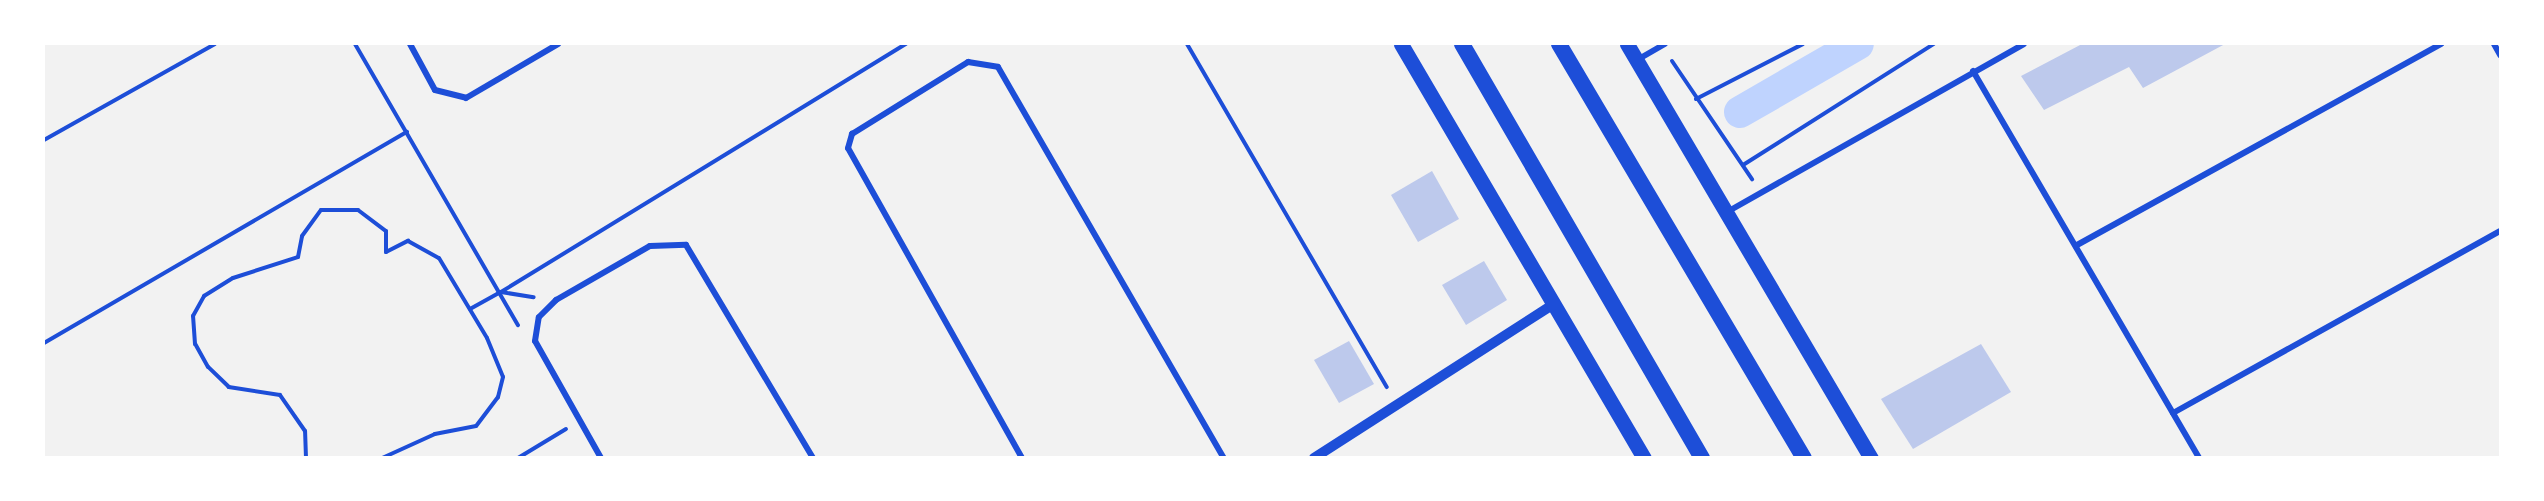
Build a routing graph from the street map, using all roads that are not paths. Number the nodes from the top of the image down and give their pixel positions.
1 (410, 44) edge
2 (558, 44) edge
3 (1401, 44) edge
4 (1462, 44) edge
5 (1559, 44) edge
6 (1627, 44) edge
7 (1664, 44) edge
8 (2024, 44) edge
9 (2441, 44) edge
10 (2493, 44) edge
11 (2500, 55) edge
12 (1636, 60) junction
13 (1973, 71) junction
14 (1727, 212) junction
15 (2500, 231) edge
16 (2077, 245) junction
17 (1554, 304) junction
18 (2173, 413) junction
19 (601, 458) edge
20 (813, 458) edge
21 (1022, 458) edge
22 (1224, 458) edge
23 (1314, 458) edge
24 (1644, 458) edge
25 (1702, 458) edge
26 (1804, 458) edge
27 (1871, 458) edge
28 (2199, 458) edge

1 - 2 street
3 - 17 main road
4 - 25 highway
5 - 26 highway
6 - 12 main road
7 - 12 street
8 - 13 street
9 - 16 street
10 - 11 street
12 - 14 main road
13 - 14 street
13 - 16 street
14 - 27 main road
15 - 18 street
16 - 18 street
17 - 23 street
17 - 24 main road
18 - 28 street
19 - 20 street
21 - 22 street

